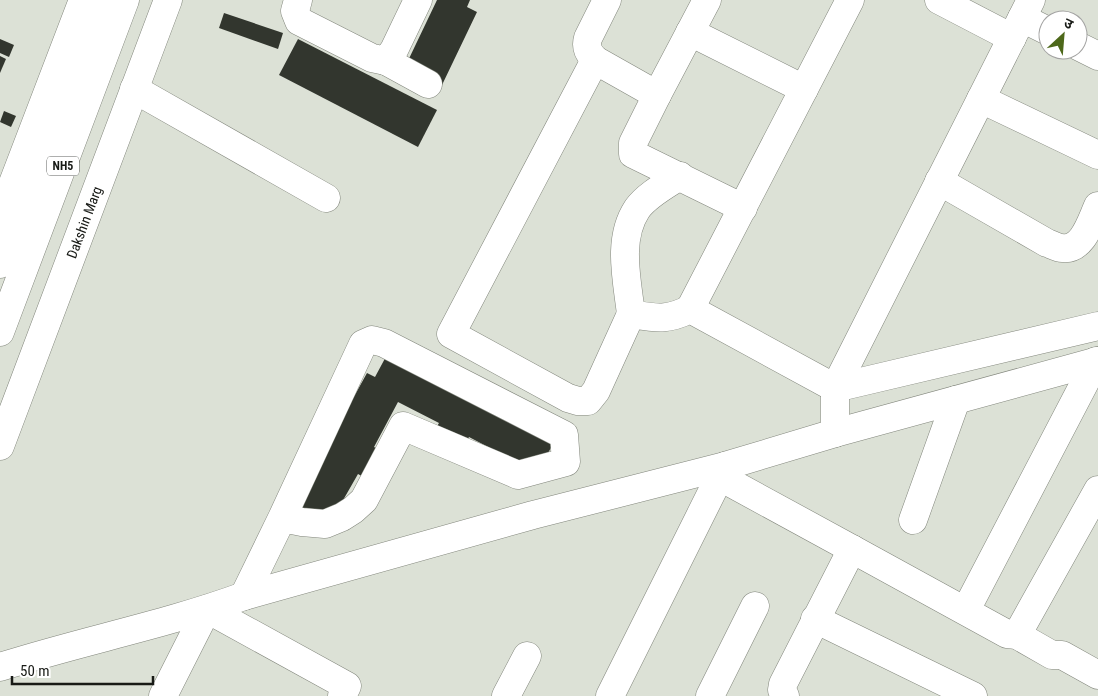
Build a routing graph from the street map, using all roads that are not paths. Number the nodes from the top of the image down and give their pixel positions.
1 (83, 0) edge
2 (99, 0) edge
3 (125, 0) edge
4 (168, 0) edge
5 (298, 0) edge
6 (418, 0) edge
7 (607, 0) edge
8 (850, 0) edge
9 (939, 0) edge
10 (705, 1) edge
11 (1022, 18) edge
12 (1038, 26) edge
13 (690, 32) junction
14 (596, 60) junction
15 (386, 61) junction
16 (428, 84) dead end
17 (134, 89) junction
18 (804, 89) junction
19 (657, 95) junction
20 (981, 99) junction
21 (1098, 155) edge
22 (680, 176) junction
23 (939, 181) junction
24 (326, 198) dead end
25 (1098, 206) edge
26 (743, 208) junction
27 (0, 217) edge
28 (0, 264) edge
29 (690, 309) junction
30 (631, 314) junction
31 (1098, 326) edge
32 (0, 332) edge
33 (1097, 361) edge
34 (835, 388) junction
35 (956, 400) junction
36 (835, 433) junction
37 (0, 446) edge
38 (566, 462) junction
39 (723, 472) junction
40 (1098, 490) edge
41 (576, 504) junction
42 (282, 518) junction
43 (913, 520) dead end
44 (852, 548) junction
45 (244, 596) junction
46 (755, 606) dead end
47 (207, 609) junction
48 (966, 610) junction
49 (815, 619) junction
50 (1017, 635) junction
51 (527, 656) dead end
52 (0, 667) edge
53 (1098, 675) edge
54 (352, 693) edge
55 (164, 696) edge
56 (506, 696) edge
57 (610, 696) edge
58 (710, 696) edge
59 (785, 696) edge
60 (973, 696) edge

1 - 27 main road
2 - 28 main road, NH5
3 - 32 main road, NH5
4 - 17 main road, Dakshin Marg
5 - 15 main road
6 - 15 main road
7 - 14 main road
8 - 18 main road
9 - 11 main road
10 - 13 main road
11 - 12 main road
11 - 20 main road
13 - 18 main road
13 - 19 main road
14 - 19 main road
14 - 30 main road
15 - 16 main road
17 - 24 main road
17 - 37 main road, Dakshin Marg
18 - 26 main road
19 - 22 main road
20 - 21 main road
20 - 23 main road
22 - 26 main road
22 - 30 main road
23 - 25 main road
23 - 34 main road
26 - 29 main road
29 - 30 main road
29 - 34 main road
31 - 34 main road
33 - 35 main road
33 - 48 main road
34 - 36 main road
35 - 36 main road
35 - 43 main road
36 - 39 main road
38 - 41 main road
38 - 42 main road
38 - 42 main road
39 - 41 main road
39 - 44 main road
39 - 57 main road
40 - 50 main road
41 - 45 main road
42 - 45 main road
44 - 48 main road
44 - 49 main road
45 - 47 main road
46 - 58 main road
47 - 52 main road
47 - 54 main road
47 - 55 main road
48 - 50 main road
49 - 59 main road
49 - 60 main road
50 - 53 main road
51 - 56 main road

